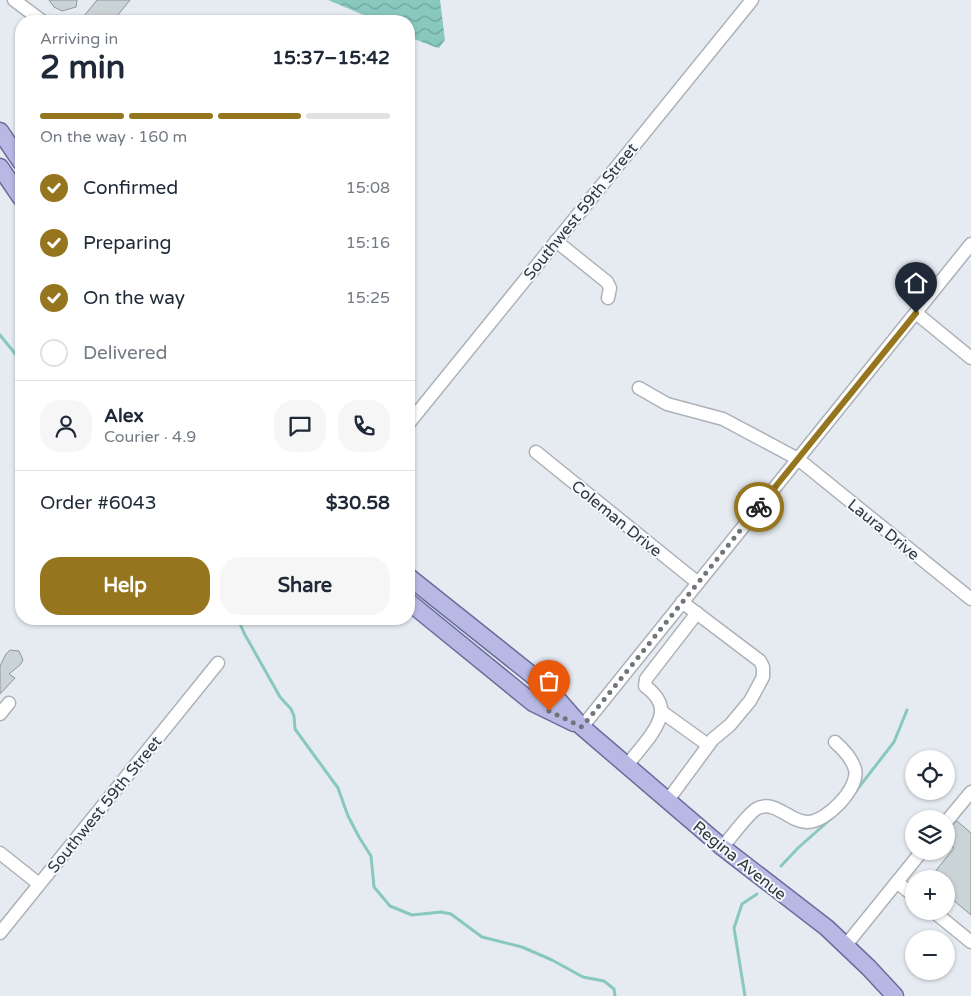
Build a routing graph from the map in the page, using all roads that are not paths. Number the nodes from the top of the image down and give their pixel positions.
1 (14, 0) edge
2 (752, 0) edge
3 (34, 15) edge
4 (0, 132) edge
5 (15, 153) edge
6 (0, 167) edge
7 (15, 189) edge
8 (556, 241) junction
9 (971, 244) edge
10 (608, 298) dead end
11 (916, 313) junction
12 (971, 358) edge
13 (639, 388) dead end
14 (415, 416) edge
15 (536, 452) dead end
16 (798, 459) junction
17 (415, 582) edge
18 (698, 583) junction
19 (971, 598) edge
20 (682, 602) junction
21 (415, 607) edge
22 (697, 613) junction
23 (657, 634) junction
24 (671, 645) junction
25 (637, 659) junction
26 (218, 663) dead end
27 (652, 670) junction
28 (9, 703) dead end
29 (662, 712) junction
30 (0, 714) edge
31 (582, 727) junction
32 (835, 742) dead end
33 (708, 746) junction
34 (627, 765) junction
35 (971, 792) edge
36 (668, 800) junction
37 (955, 811) edge
38 (722, 847) junction
39 (0, 853) edge
40 (915, 860) edge
41 (897, 882) junction
42 (39, 884) junction
43 (905, 889) edge
44 (943, 920) edge
45 (0, 933) edge
46 (971, 942) edge
47 (846, 945) junction
48 (895, 996) edge

1 - 3 street
2 - 8 street, Southwest 59th Street
4 - 5 main road
6 - 7 main road
8 - 10 street
8 - 14 street, Southwest 59th Street
9 - 11 street
11 - 12 street
11 - 16 street
13 - 16 street, Laura Drive
15 - 18 street, Coleman Drive
16 - 18 street
16 - 19 street, Laura Drive
17 - 31 main road, Regina Avenue
18 - 20 street
20 - 22 street
20 - 23 street
21 - 31 main road, Regina Avenue
22 - 24 street
22 - 33 street
23 - 24 street
23 - 25 street
24 - 27 street
25 - 27 street
25 - 31 street
26 - 42 street, Southwest 59th Street
27 - 29 street
28 - 30 street
29 - 33 street
29 - 34 street
31 - 34 main road, Regina Avenue
32 - 38 street
33 - 36 street
34 - 36 main road, Regina Avenue
35 - 37 street
36 - 38 main road, Regina Avenue
38 - 47 main road, Regina Avenue
39 - 42 street
40 - 41 street
41 - 43 street
41 - 47 street
42 - 45 street, Southwest 59th Street
44 - 46 street
47 - 48 main road, Regina Avenue

